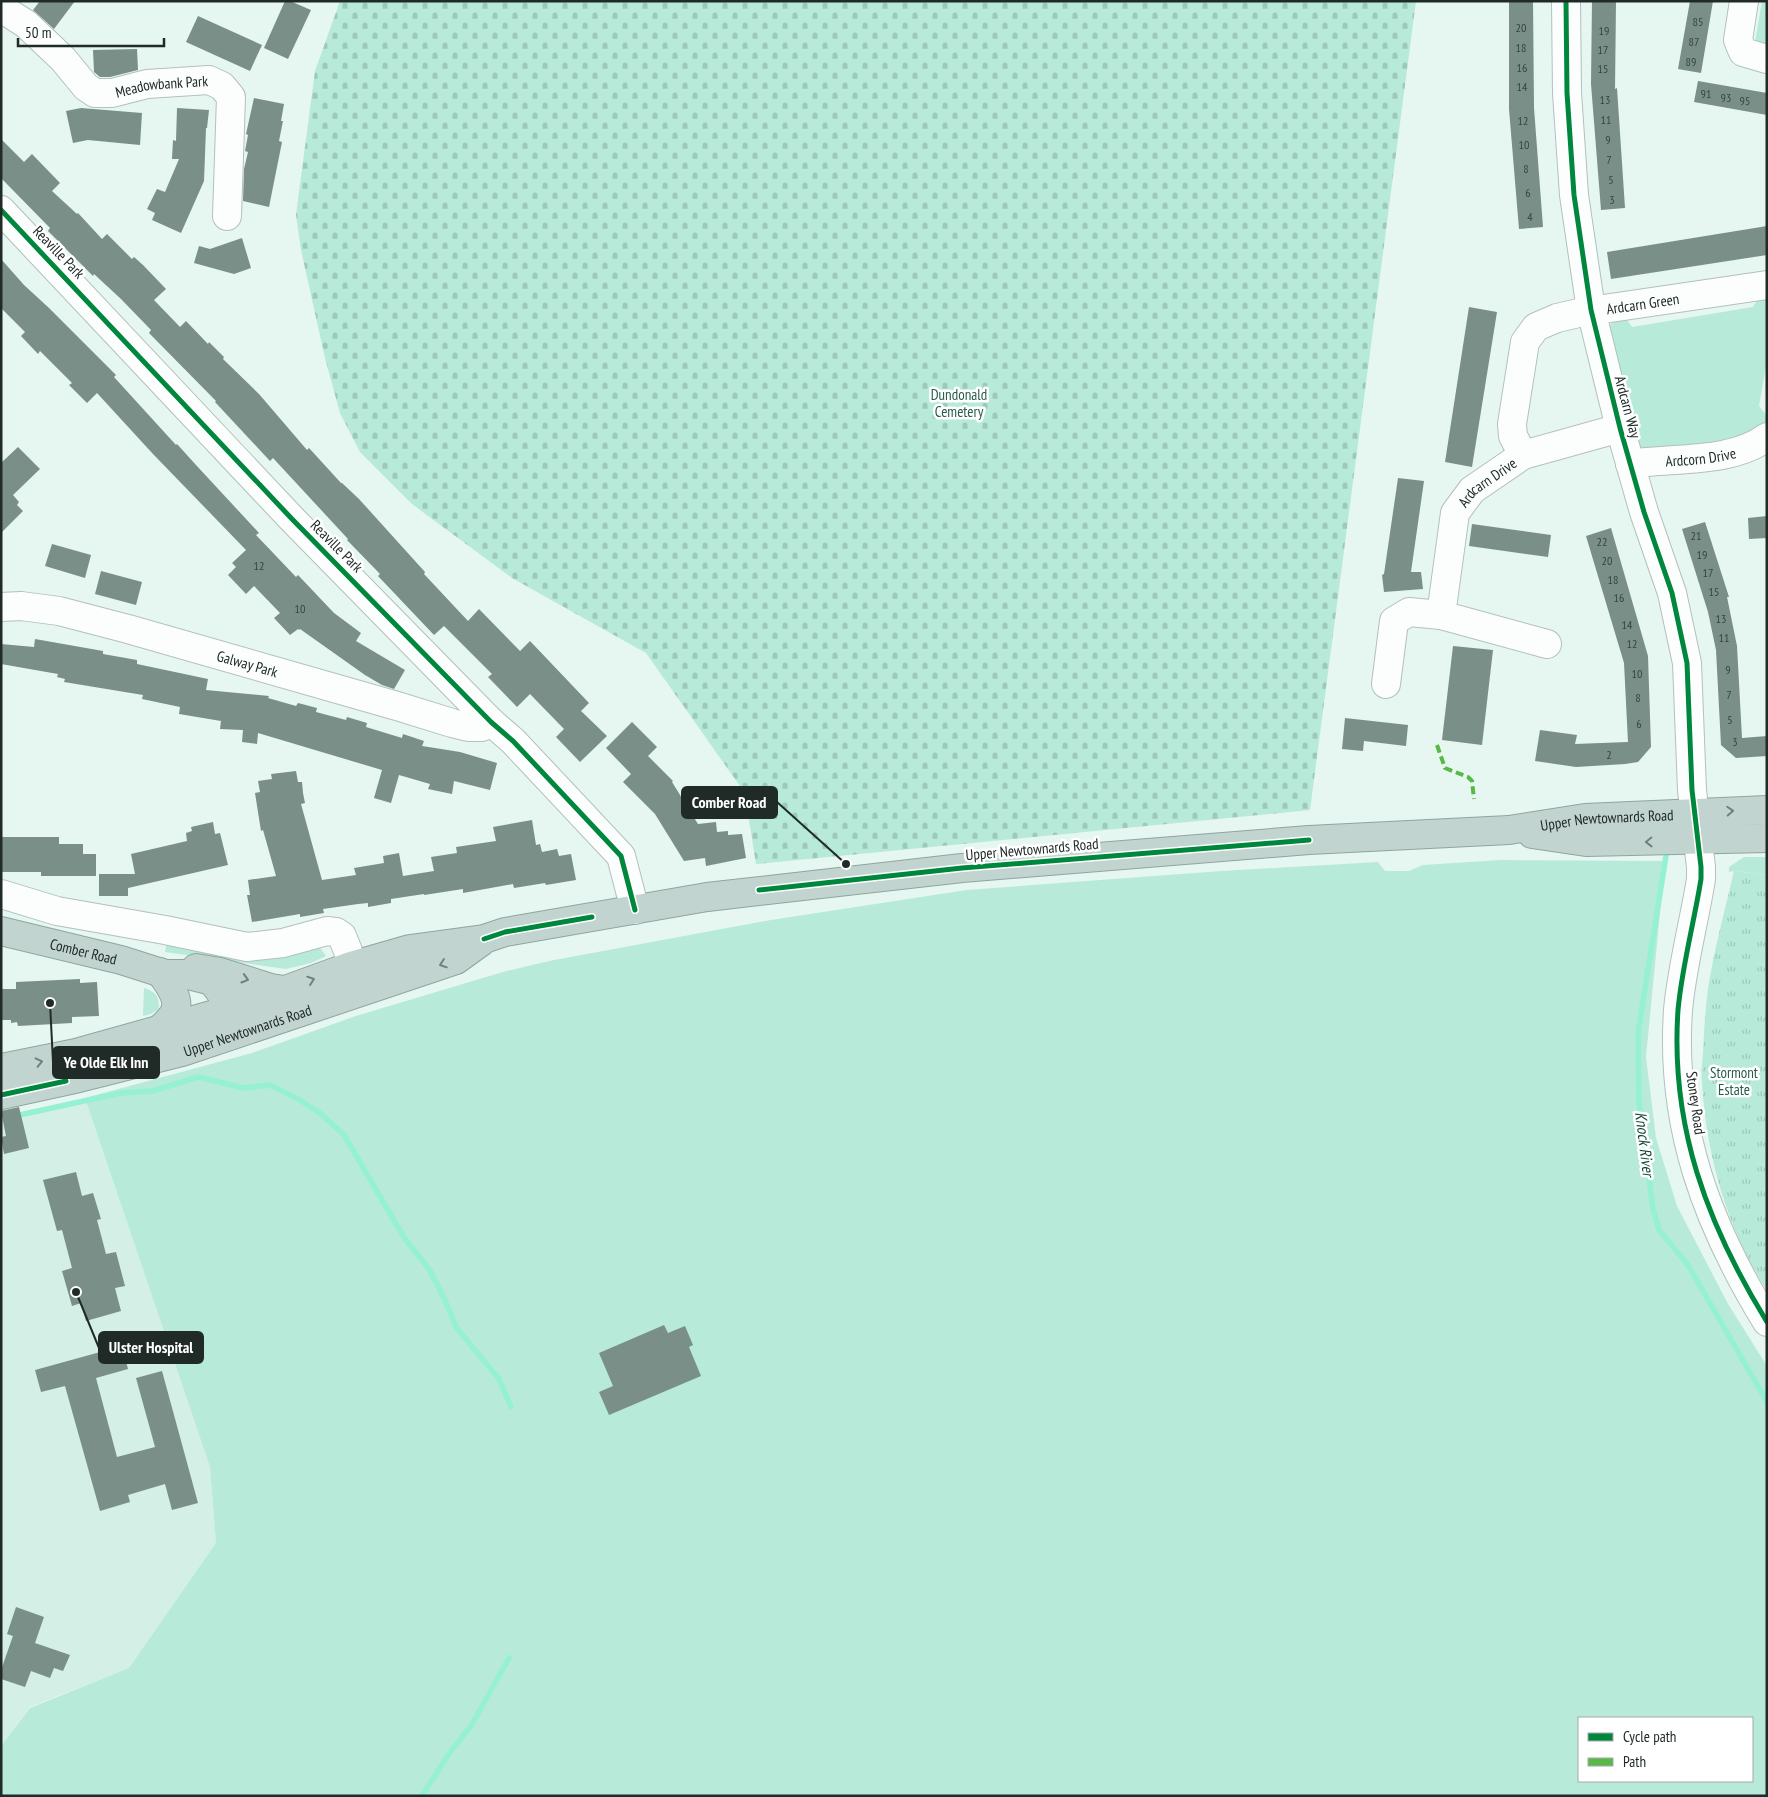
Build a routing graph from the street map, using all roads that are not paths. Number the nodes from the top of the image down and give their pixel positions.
1 (1566, 1) edge
2 (1744, 1) edge
3 (1, 8) edge
4 (1767, 59) edge
5 (1, 210) edge
6 (227, 216) dead end
7 (1767, 285) edge
8 (1591, 310) junction
9 (1620, 428) junction
10 (1767, 437) edge
11 (1523, 455) junction
12 (1630, 464) junction
13 (1, 606) edge
14 (1440, 615) junction
15 (1547, 644) dead end
16 (1386, 684) dead end
17 (491, 722) junction
18 (1767, 810) edge
19 (1694, 813) junction
20 (1508, 830) junction
21 (1767, 838) edge
22 (1698, 840) junction
23 (1, 894) edge
24 (635, 910) junction
25 (1, 931) edge
26 (484, 939) junction
27 (351, 966) junction
28 (162, 973) junction
29 (284, 990) junction
30 (236, 1021) junction
31 (159, 1030) junction
32 (1, 1068) edge
33 (1, 1095) edge
34 (1767, 1322) edge

1 - 8 street, Ardcarn Way
2 - 4 street
3 - 6 street, Meadowbank Park
5 - 17 street, Reaville Park
7 - 8 street, Ardcarn Green
8 - 9 street, Ardcarn Way
8 - 11 street, Ardcarn Green
9 - 11 street, Ardcarn Drive
9 - 12 street, Ardcarn Way
10 - 12 street, Ardcorn Drive
11 - 14 street, Ardcarn Drive
12 - 19 street, Ardcarn Way
13 - 17 street, Galway Park
14 - 15 street
14 - 16 street
17 - 24 street, Reaville Park
19 -> 18 highway, Upper Newtownards Road
19 - 20 highway, Upper Newtownards Road
19 - 22 street, Stoney Road
22 -> 20 highway, Upper Newtownards Road
20 - 24 highway, Upper Newtownards Road
21 - 22 highway, Upper Newtownards Road
22 - 34 street, Stoney Road
23 - 27 street
24 - 26 highway, Upper Newtownards Road
25 - 28 highway, Comber Road
26 - 27 highway, Upper Newtownards Road
26 -> 30 highway, Upper Newtownards Road
29 -> 27 highway, Upper Newtownards Road
28 -> 29 highway
28 - 30 highway, Comber Road
28 - 31 highway
29 - 30 highway, Upper Newtownards Road
30 - 31 highway, Upper Newtownards Road
30 - 33 highway, Upper Newtownards Road
32 -> 31 highway, Upper Newtownards Road

